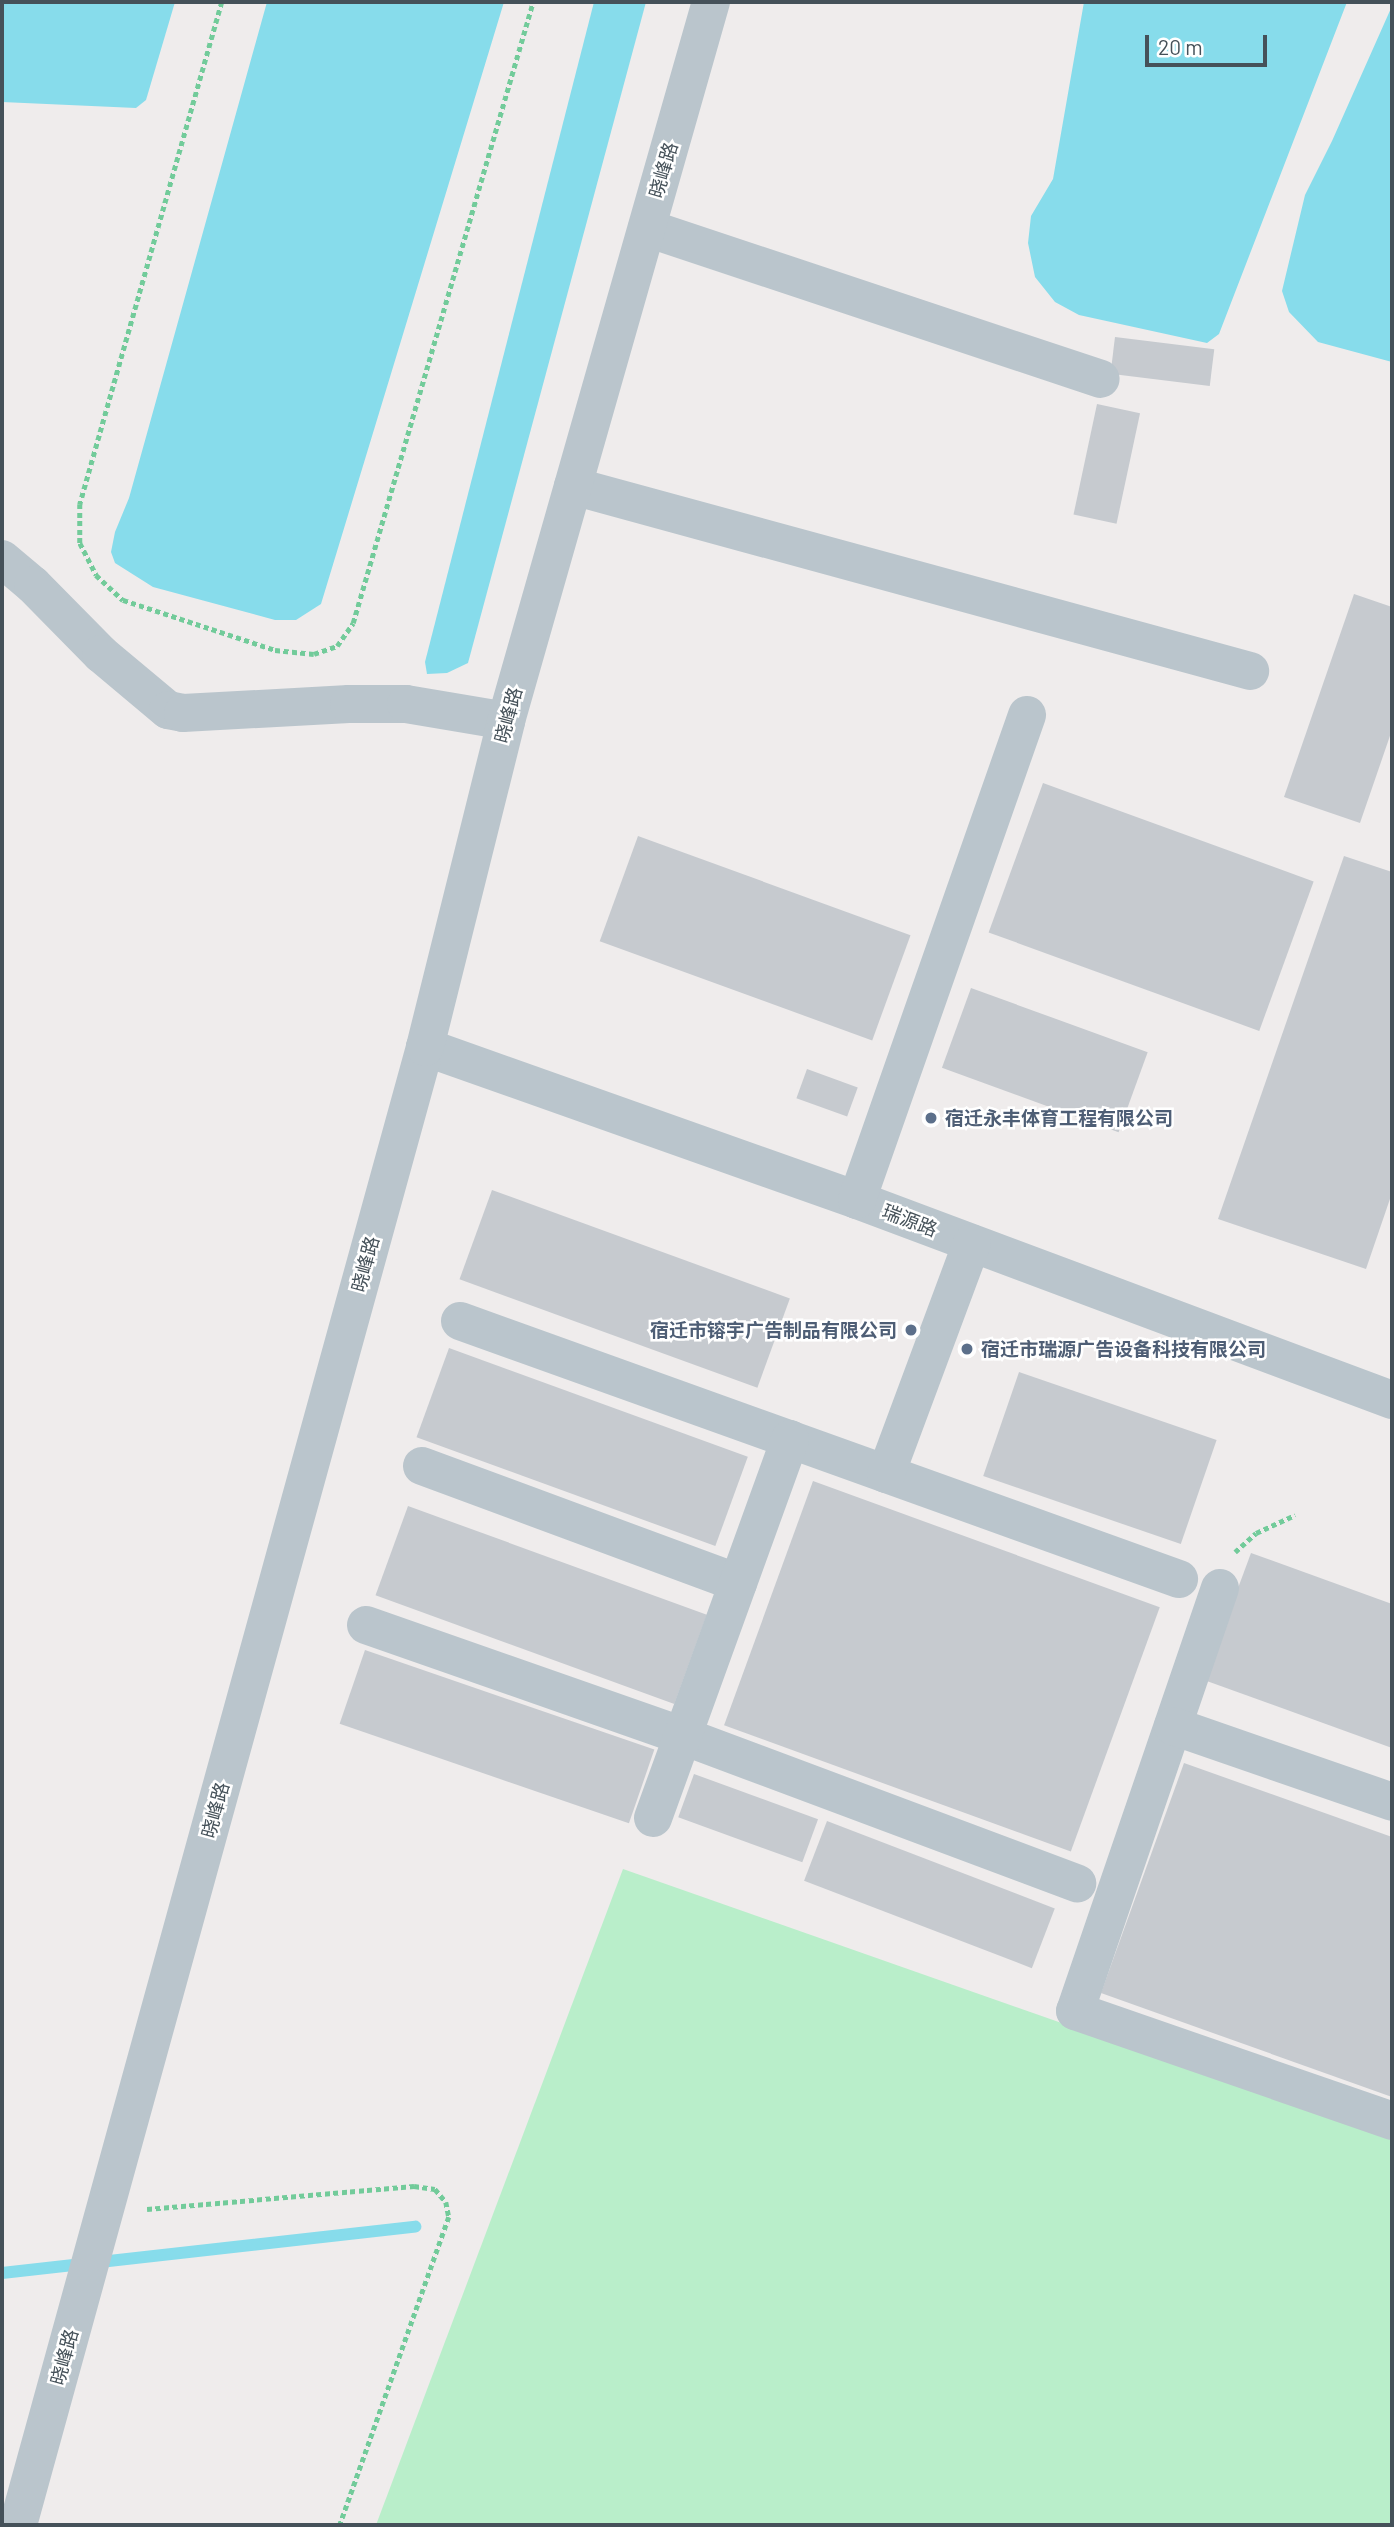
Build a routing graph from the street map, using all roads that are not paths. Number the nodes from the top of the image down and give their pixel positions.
1 (711, 2) edge
2 (647, 228) junction
3 (1100, 379) dead end
4 (573, 486) junction
5 (2, 559) edge
6 (1250, 671) dead end
7 (1027, 715) dead end
8 (506, 721) junction
9 (425, 1047) junction
10 (857, 1200) junction
11 (972, 1243) junction
12 (460, 1321) dead end
13 (1392, 1400) edge
14 (790, 1440) junction
15 (422, 1466) dead end
16 (886, 1474) junction
17 (1179, 1578) dead end
18 (738, 1583) junction
19 (1220, 1588) road end
20 (366, 1625) dead end
21 (1173, 1726) junction
22 (682, 1736) junction
23 (1392, 1802) edge
24 (653, 1818) dead end
25 (1077, 1883) dead end
26 (1392, 2121) edge
27 (18, 2525) edge

1 - 2 street, 晓峰路
2 - 3 street
2 - 4 street, 晓峰路
4 - 6 street
4 - 8 street, 晓峰路
5 - 8 street
7 - 10 street
8 - 9 street, 晓峰路
9 - 10 street, 瑞源路
9 - 27 street, 晓峰路
10 - 11 street, 瑞源路
11 - 13 street, 瑞源路
11 - 16 street
12 - 14 street
14 - 16 street
14 - 18 street
15 - 18 street
16 - 17 street
18 - 22 street
19 - 21 street
20 - 22 street
21 - 23 street
21 - 26 street
22 - 24 street
22 - 25 street

